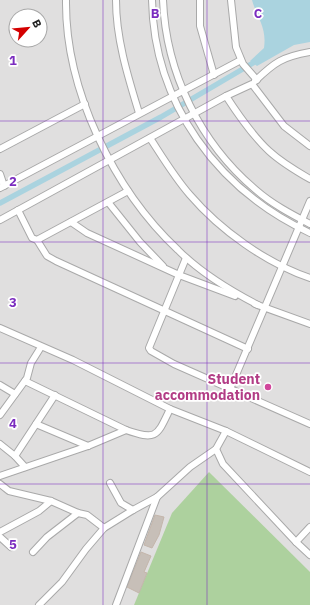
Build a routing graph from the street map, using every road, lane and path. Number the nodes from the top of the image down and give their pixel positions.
1 (66, 0) edge
2 (116, 0) edge
3 (152, 0) edge
4 (164, 0) edge
5 (200, 0) edge
6 (231, 0) edge
7 (165, 23) junction
8 (154, 25) junction
9 (310, 52) edge
10 (242, 62) junction
11 (214, 75) junction
12 (255, 82) junction
13 (184, 93) junction
14 (226, 96) junction
15 (173, 99) junction
16 (85, 104) junction
17 (193, 111) junction
18 (140, 113) junction
19 (183, 117) junction
20 (98, 137) junction
21 (150, 138) junction
22 (310, 146) edge
23 (0, 149) edge
24 (108, 157) junction
25 (0, 174) edge
26 (310, 180) edge
27 (2, 187) edge
28 (128, 191) junction
29 (108, 202) junction
30 (310, 202) edge
31 (18, 210) junction
32 (0, 220) edge
33 (302, 220) junction
34 (71, 222) junction
35 (310, 224) edge
36 (299, 228) junction
37 (310, 233) edge
38 (37, 240) junction
39 (186, 258) junction
40 (283, 266) junction
41 (166, 269) junction
42 (179, 275) junction
43 (310, 278) edge
44 (258, 305) junction
45 (265, 308) junction
46 (164, 310) junction
47 (310, 324) edge
48 (0, 328) edge
49 (41, 347) junction
50 (248, 349) junction
51 (25, 380) junction
52 (0, 385) edge
53 (230, 389) junction
54 (14, 394) junction
55 (55, 395) junction
56 (170, 409) junction
57 (0, 415) edge
58 (36, 424) junction
59 (310, 424) edge
60 (126, 430) junction
61 (226, 432) junction
62 (0, 444) edge
63 (88, 446) junction
64 (216, 449) junction
65 (15, 456) junction
66 (25, 467) junction
67 (310, 472) edge
68 (0, 476) edge
69 (110, 483) dead end
70 (0, 484) edge
71 (157, 497) junction
72 (51, 501) junction
73 (133, 510) junction
74 (78, 514) junction
75 (310, 527) edge
76 (104, 528) junction
77 (0, 532) edge
78 (0, 537) edge
79 (296, 542) junction
80 (11, 547) dead end
81 (33, 552) dead end
82 (310, 556) edge
83 (39, 605) edge
84 (116, 605) edge

1 - 16 street
2 - 18 street
3 - 8 street
4 - 7 street
5 - 11 street
6 - 10 street
7 - 8 street
7 - 13 street
8 - 15 street
9 - 12 street
10 - 11 street
10 - 12 street
11 - 13 street
12 - 14 street
12 - 22 street
13 - 15 street
13 - 17 street
14 - 17 street
14 - 26 street
15 - 18 street
15 - 19 street
16 - 20 street
16 - 23 street
17 - 19 street
17 - 33 street
18 - 20 street
19 - 21 street
19 - 36 street
20 - 24 street
20 - 27 street
21 - 24 street
21 - 40 street
24 - 28 street
24 - 31 street
25 - 27 street
28 - 29 street
28 - 39 street
29 - 34 street
29 - 41 street
30 - 33 street
31 - 32 street
31 - 38 street
33 - 35 street
33 - 36 street
34 - 38 street
34 - 41 street
36 - 37 street
36 - 40 street
38 - 46 street
39 - 42 street
39 - 44 street
40 - 43 street
40 - 45 street
41 - 42 street
42 - 44 street
42 - 46 street
44 - 45 street
45 - 47 street
45 - 50 street
46 - 50 street
46 - 53 street
48 - 49 street
49 - 51 street
49 - 56 street
50 - 53 street
51 - 54 street
51 - 55 street
52 - 54 street
53 - 59 street
54 - 57 street
55 - 58 street
55 - 60 street
56 - 60 street
56 - 61 street
58 - 63 street
58 - 65 street
60 - 63 street
61 - 64 street
61 - 67 street
62 - 65 street
63 - 66 street
64 - 71 street
64 - 79 street
65 - 66 street
66 - 68 street
69 - 73 street
70 - 72 street
71 - 73 street
71 - 84 street
72 - 74 street
72 - 77 street
73 - 76 street
74 - 76 street
74 - 81 street
75 - 79 street
76 - 83 street
78 - 80 street
79 - 82 street

